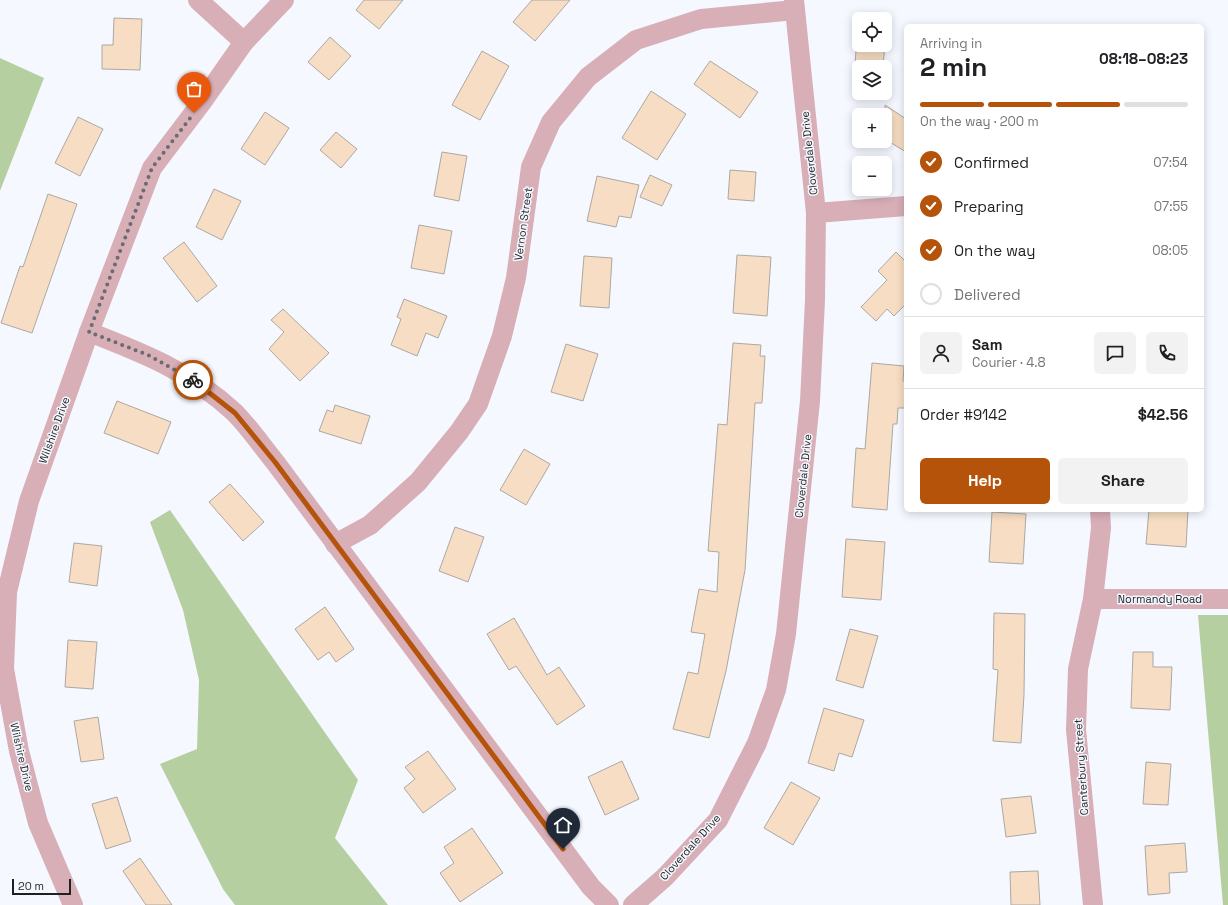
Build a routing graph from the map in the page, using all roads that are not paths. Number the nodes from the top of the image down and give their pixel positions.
1 (198, 0) edge
2 (284, 0) edge
3 (795, 5) edge
4 (244, 42) junction
5 (904, 206) edge
6 (816, 213) junction
7 (89, 332) junction
8 (1100, 512) edge
9 (335, 544) junction
10 (1093, 599) junction
11 (1228, 599) edge
12 (73, 905) edge
13 (609, 905) edge
14 (633, 905) edge
15 (1092, 905) edge

1 - 4 street
2 - 4 street, Wilshire Drive
3 - 6 street, Cloverdale Drive
3 - 9 street, Vernon Street
4 - 7 street, Wilshire Drive
5 - 6 street
6 - 14 street, Cloverdale Drive
7 - 9 street
7 - 12 street, Wilshire Drive
8 - 10 street, Canterbury Street
9 - 13 street
10 - 11 street, Normandy Road
10 - 15 street, Canterbury Street

